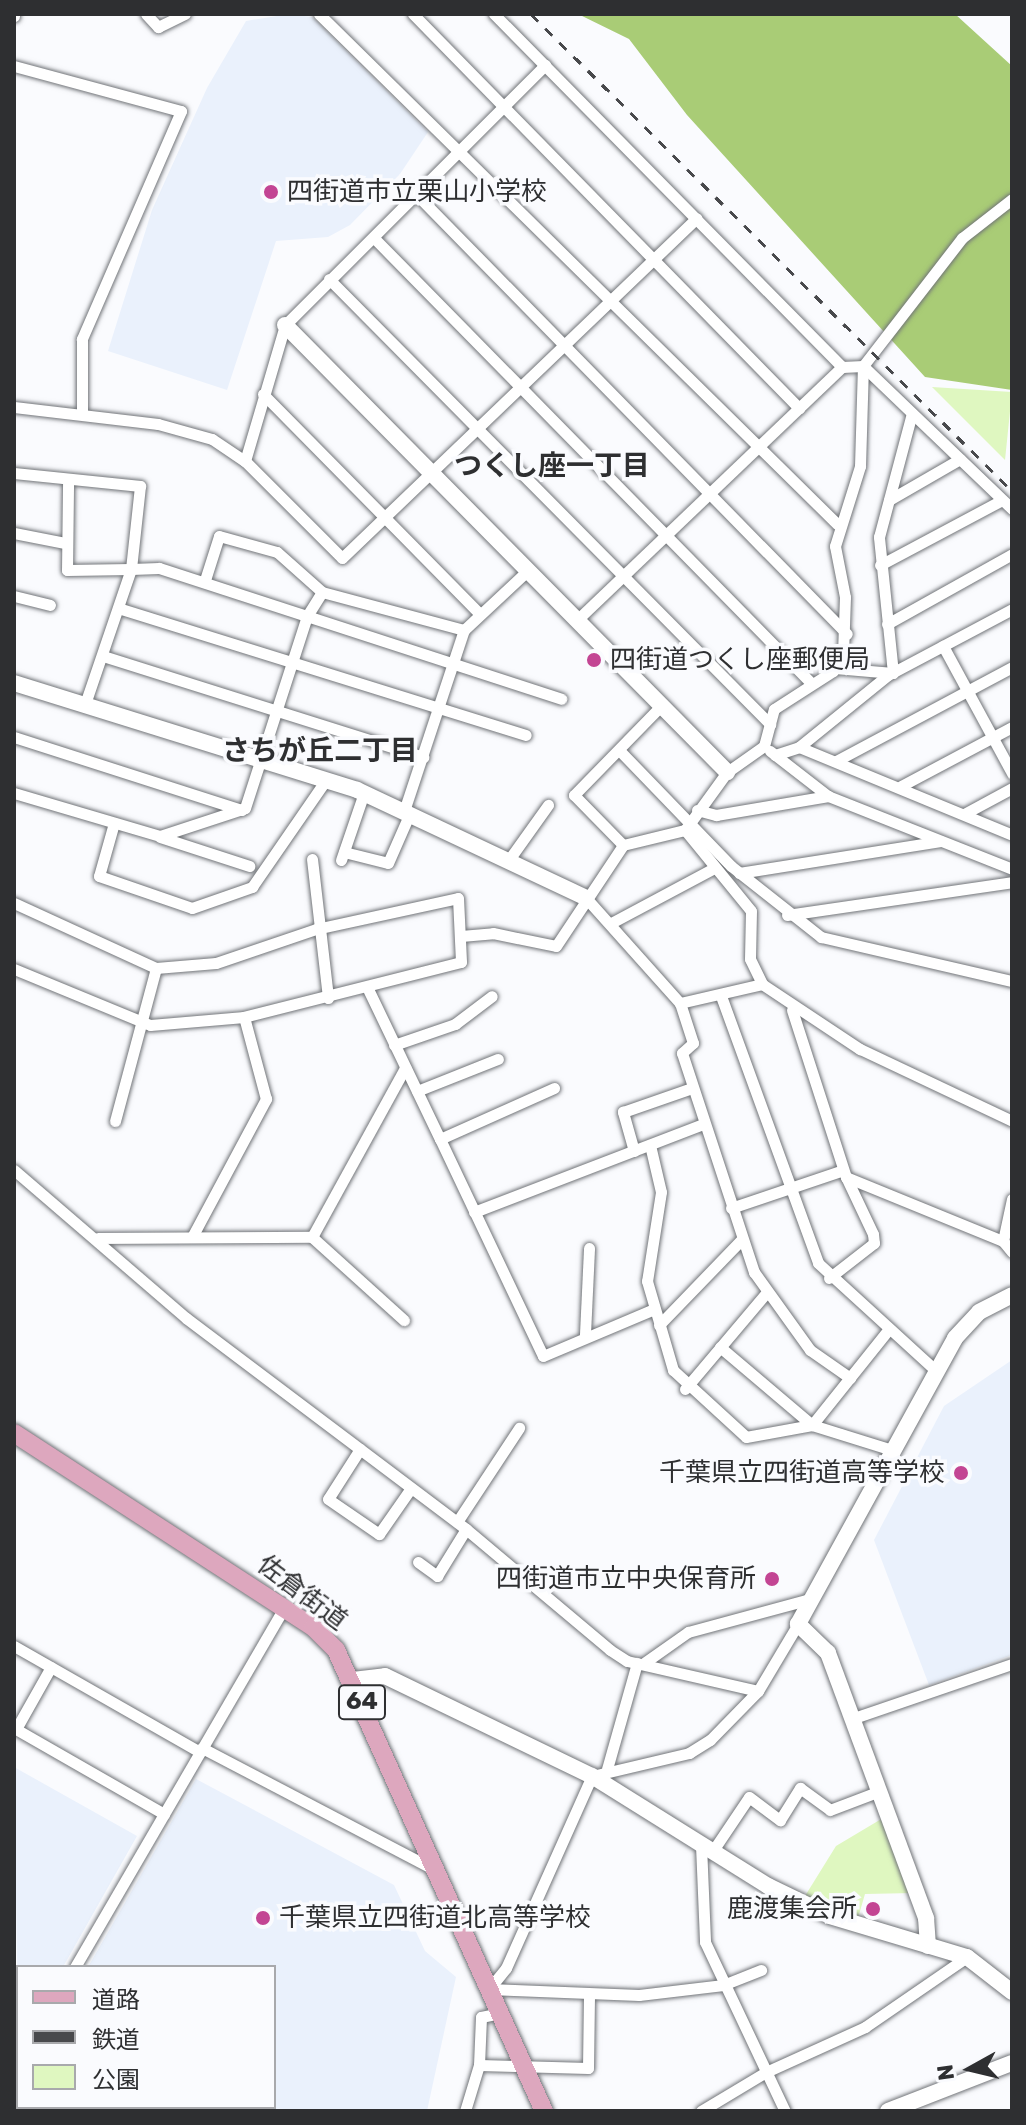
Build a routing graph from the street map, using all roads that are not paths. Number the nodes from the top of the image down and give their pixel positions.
1 (146, 14) edge
2 (185, 14) edge
3 (319, 14) edge
4 (413, 14) edge
5 (494, 14) edge
6 (545, 65) junction
7 (14, 66) edge
8 (502, 106) junction
9 (456, 151) junction
10 (415, 193) junction
11 (1012, 199) edge
12 (696, 218) junction
13 (374, 238) junction
14 (652, 260) junction
15 (329, 279) junction
16 (607, 303) junction
17 (285, 325) junction
18 (563, 346) junction
19 (863, 366) junction
20 (842, 367) junction
21 (519, 387) junction
22 (263, 394) junction
23 (14, 407) edge
24 (799, 408) junction
25 (912, 413) junction
26 (82, 414) junction
27 (475, 430) junction
28 (756, 450) junction
29 (960, 459) junction
30 (245, 461) junction
31 (14, 473) edge
32 (431, 473) junction
33 (68, 483) junction
34 (711, 493) junction
35 (889, 500) junction
36 (1002, 500) junction
37 (1012, 509) edge
38 (385, 517) junction
39 (837, 524) junction
40 (14, 533) edge
41 (666, 535) junction
42 (65, 543) junction
43 (1012, 554) edge
44 (880, 565) junction
45 (131, 569) junction
46 (526, 572) junction
47 (620, 579) junction
48 (205, 580) junction
49 (322, 592) junction
50 (14, 596) edge
51 (50, 605) dead end
52 (118, 608) junction
53 (1012, 609) edge
54 (480, 614) junction
55 (307, 616) junction
56 (576, 621) junction
57 (887, 624) junction
58 (464, 630) junction
59 (847, 634) junction
60 (943, 646) junction
61 (103, 656) junction
62 (292, 663) junction
63 (454, 666) junction
64 (1012, 667) edge
65 (835, 668) junction
66 (893, 673) junction
67 (14, 683) edge
68 (811, 683) junction
69 (968, 690) junction
70 (561, 699) dead end
71 (85, 704) junction
72 (661, 706) junction
73 (440, 710) junction
74 (277, 711) junction
75 (770, 724) junction
76 (1012, 727) edge
77 (526, 735) dead end
78 (14, 737) edge
79 (993, 738) junction
80 (764, 746) junction
81 (799, 747) junction
82 (619, 750) junction
83 (775, 755) junction
84 (423, 757) junction
85 (260, 760) junction
86 (836, 761) junction
87 (727, 772) junction
88 (1012, 773) edge
89 (325, 781) junction
90 (901, 786) junction
91 (1012, 788) edge
92 (14, 793) edge
93 (364, 793) junction
94 (828, 796) junction
95 (548, 805) dead end
96 (242, 810) junction
97 (697, 810) junction
98 (407, 812) junction
99 (964, 814) junction
100 (114, 823) junction
101 (687, 825) junction
102 (1012, 835) edge
103 (160, 836) junction
104 (941, 841) junction
105 (623, 845) junction
106 (312, 859) dead end
107 (508, 861) junction
108 (249, 866) dead end
109 (714, 868) junction
110 (1012, 869) edge
111 (739, 873) junction
112 (1012, 882) edge
113 (586, 898) junction
114 (14, 903) edge
115 (787, 915) junction
116 (613, 922) junction
117 (316, 929) junction
118 (461, 936) junction
119 (156, 968) junction
120 (14, 969) edge
121 (1012, 973) edge
122 (996, 975) junction
123 (1012, 981) edge
124 (762, 984) junction
125 (368, 989) junction
126 (492, 996) dead end
127 (721, 996) junction
128 (328, 998) junction
129 (680, 1003) junction
130 (792, 1010) junction
131 (244, 1017) junction
132 (147, 1025) junction
133 (394, 1045) junction
134 (498, 1059) dead end
135 (405, 1068) junction
136 (554, 1088) dead end
137 (692, 1088) junction
138 (417, 1091) junction
139 (115, 1121) dead end
140 (1012, 1121) edge
141 (703, 1124) junction
142 (440, 1139) junction
143 (650, 1145) junction
144 (634, 1151) junction
145 (14, 1170) edge
146 (844, 1174) junction
147 (787, 1189) junction
148 (1012, 1199) edge
149 (731, 1208) junction
150 (474, 1212) junction
151 (192, 1237) junction
152 (312, 1237) junction
153 (98, 1238) junction
154 (741, 1240) junction
155 (1003, 1241) junction
156 (589, 1248) dead end
157 (1012, 1252) edge
158 (829, 1278) junction
159 (766, 1293) junction
160 (1012, 1295) edge
161 (654, 1309) junction
162 (404, 1320) dead end
163 (659, 1325) junction
164 (888, 1330) junction
165 (585, 1334) junction
166 (720, 1347) junction
167 (935, 1370) junction
168 (850, 1378) junction
169 (685, 1389) junction
170 (812, 1425) junction
171 (519, 1428) dead end
172 (14, 1433) edge
173 (360, 1449) junction
174 (892, 1450) junction
175 (411, 1488) junction
176 (461, 1526) junction
177 (418, 1562) dead end
178 (810, 1599) junction
179 (284, 1608) junction
180 (798, 1624) junction
181 (14, 1646) edge
182 (640, 1663) junction
183 (1012, 1664) edge
184 (51, 1667) junction
185 (353, 1680) junction
186 (758, 1691) junction
187 (854, 1718) junction
188 (15, 1729) edge
189 (201, 1750) junction
190 (600, 1773) junction
191 (880, 1791) junction
192 (164, 1814) junction
193 (707, 1849) junction
194 (437, 1870) junction
195 (928, 1946) junction
196 (967, 1957) junction
197 (76, 1965) edge
198 (761, 1970) dead end
199 (723, 1985) junction
200 (489, 1989) junction
201 (1012, 1992) edge
202 (589, 1997) junction
203 (500, 2013) junction
204 (1012, 2063) edge
205 (479, 2065) junction
206 (525, 2068) junction
207 (766, 2072) junction
208 (465, 2111) edge
209 (544, 2111) edge
210 (701, 2111) edge
211 (785, 2111) edge
212 (888, 2111) edge

1 - 2 street
3 - 9 street
4 - 8 street
5 - 6 street
6 - 8 street
6 - 12 street
7 - 26 street
8 - 9 street
8 - 14 street
9 - 10 street
9 - 16 street
10 - 13 street
10 - 18 street
11 - 19 street
12 - 14 street
12 - 20 street
13 - 15 street
13 - 21 street
14 - 16 street
14 - 24 street
15 - 17 street
15 - 27 street
16 - 18 street
16 - 28 street
17 - 22 street
17 - 32 street
18 - 21 street
18 - 34 street
19 - 20 street
19 - 25 street
19 - 39 street
20 - 24 street
21 - 27 street
21 - 41 street
22 - 30 street
22 - 38 street
23 - 26 street
24 - 28 street
25 - 29 street
25 - 35 street
26 - 30 street
27 - 32 street
27 - 47 street
28 - 34 street
28 - 39 street
29 - 35 street
29 - 36 street
30 - 38 street
31 - 33 street
32 - 38 street
32 - 46 street
33 - 42 street
33 - 45 street
34 - 41 street
34 - 59 street
35 - 44 street
36 - 37 street
36 - 44 street
38 - 54 street
39 - 59 street
40 - 42 street
41 - 47 street
41 - 68 street
42 - 45 street
43 - 57 street
44 - 57 street
45 - 48 street
45 - 52 street
46 - 54 street
46 - 56 street
47 - 56 street
47 - 75 street
48 - 49 street
48 - 55 street
49 - 55 street
49 - 58 street
50 - 51 street
52 - 61 street
52 - 62 street
53 - 60 street
54 - 58 street
55 - 62 street
55 - 63 street
56 - 72 street
57 - 66 street
58 - 63 street
59 - 65 street
60 - 66 street
60 - 69 street
61 - 71 street
61 - 74 street
62 - 73 street
62 - 74 street
63 - 70 street
63 - 73 street
64 - 69 street
65 - 66 street
65 - 68 street
66 - 81 street
67 - 71 street
68 - 75 street
69 - 79 street
69 - 86 street
71 - 85 street
72 - 82 street
72 - 87 street
73 - 77 street
73 - 84 street
74 - 84 street
74 - 85 street
75 - 80 street
76 - 79 street
78 - 96 street
79 - 88 street
79 - 90 street
80 - 83 street
80 - 87 street
81 - 83 street
81 - 86 street
82 - 101 street
82 - 105 street
83 - 94 street
84 - 98 street
85 - 89 street
85 - 96 street
86 - 90 street
87 - 97 street
89 - 93 street
89 - 100 street
90 - 99 street
91 - 99 street
92 - 100 street
93 - 98 street
93 - 98 street
94 - 97 street
94 - 104 street
95 - 107 street
96 - 103 street
97 - 101 street
98 - 107 street
99 - 102 street
100 - 103 street
101 - 105 street
101 - 109 street
101 - 111 street
103 - 108 street
104 - 110 street
104 - 111 street
105 - 113 street
106 - 117 street
107 - 113 street
109 - 116 street
109 - 124 street
111 - 115 street
112 - 115 street
113 - 116 street
113 - 118 street
114 - 119 street
115 - 122 street
116 - 129 street
117 - 118 street
117 - 119 street
117 - 128 street
118 - 125 street
119 - 132 street
120 - 132 street
121 - 122 street
122 - 123 street
124 - 127 street
124 - 130 street
125 - 128 street
125 - 133 street
126 - 133 street
127 - 129 street
127 - 147 street
128 - 131 street
129 - 137 street
130 - 140 street
130 - 146 street
131 - 132 street
131 - 151 street
132 - 139 street
133 - 135 street
134 - 138 street
135 - 138 street
135 - 152 street
136 - 142 street
137 - 141 street
137 - 144 street
138 - 142 street
141 - 143 street
141 - 149 street
142 - 150 street
143 - 144 street
143 - 161 street
144 - 150 street
145 - 153 street
146 - 147 street
146 - 155 street
146 - 158 street
147 - 149 street
147 - 158 street
148 - 155 street
149 - 154 street
150 - 165 street
151 - 152 street
151 - 153 street
152 - 162 street
153 - 173 street
154 - 159 street
154 - 163 street
155 - 157 street
156 - 165 street
158 - 164 street
159 - 166 street
159 - 168 street
160 - 167 street
161 - 163 street
161 - 165 street
163 - 169 street
164 - 167 street
164 - 168 street
166 - 169 street
166 - 170 street
167 - 174 street
168 - 170 street
169 - 170 street
170 - 174 street
171 - 176 street
172 - 179 main road, 佐倉街道 / 64
173 - 175 street
173 - 175 street
174 - 178 street
175 - 176 street
176 - 177 street
176 - 182 street
178 - 180 street
178 - 182 street
179 - 185 main road, 佐倉街道 / 64
179 - 189 street
180 - 186 street
180 - 187 street
181 - 184 street
182 - 186 street
182 - 190 street
183 - 187 street
184 - 188 street
184 - 189 street
185 - 190 street
185 - 194 main road, 佐倉街道 / 64
186 - 190 street
187 - 191 street
188 - 192 street
189 - 192 street
189 - 194 street
190 - 193 street
190 - 200 street
191 - 193 street
191 - 195 street
192 - 197 street
193 - 195 street
193 - 199 street
194 - 200 main road, 佐倉街道 / 64
195 - 196 street
196 - 201 street
196 - 207 street
198 - 199 street
199 - 202 street
199 - 207 street
200 - 202 street
200 - 203 main road, 佐倉街道 / 64
202 - 206 street
203 - 205 street
203 - 206 main road, 佐倉街道 / 64
204 - 212 street
205 - 206 street
205 - 208 street
206 - 209 main road, 佐倉街道 / 64
207 - 210 street
207 - 211 street

